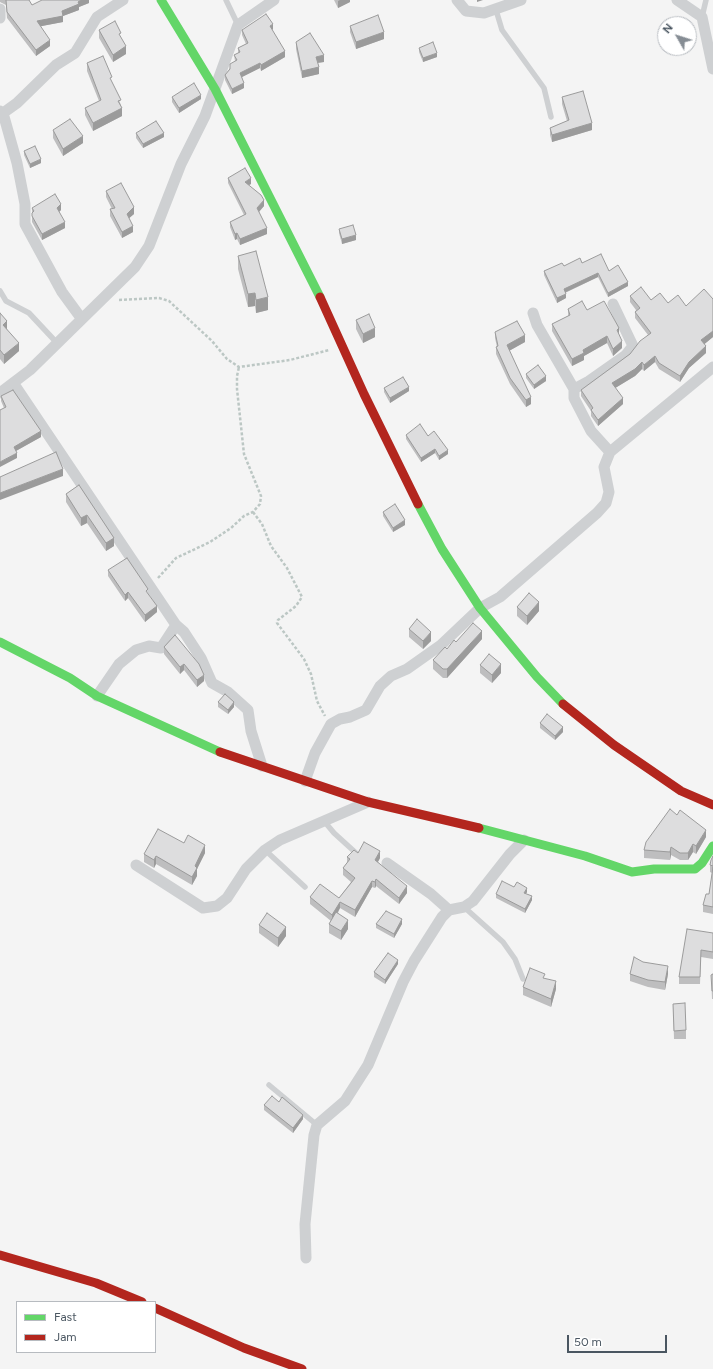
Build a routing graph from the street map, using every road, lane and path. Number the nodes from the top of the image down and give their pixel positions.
1 (123, 0) edge
2 (161, 0) edge
3 (226, 0) edge
4 (274, 0) edge
5 (457, 0) edge
6 (521, 0) edge
7 (677, 0) edge
8 (706, 0) edge
9 (0, 9) edge
10 (496, 10) junction
11 (702, 17) junction
12 (0, 18) edge
13 (713, 20) edge
14 (238, 25) junction
15 (713, 69) edge
16 (215, 90) junction
17 (1, 112) edge
18 (551, 117) dead end
19 (0, 291) edge
20 (103, 297) junction
21 (613, 304) dead end
22 (533, 313) dead end
23 (81, 318) junction
24 (57, 342) junction
25 (343, 345) junction
26 (239, 367) junction
27 (713, 367) edge
28 (14, 384) junction
29 (574, 389) junction
30 (0, 393) edge
31 (610, 452) junction
32 (253, 512) junction
33 (152, 589) junction
34 (480, 608) junction
35 (176, 625) junction
36 (0, 642) edge
37 (96, 696) junction
38 (331, 724) junction
39 (262, 766) junction
40 (305, 781) junction
41 (368, 802) junction
42 (713, 805) edge
43 (324, 821) junction
44 (524, 840) junction
45 (713, 846) edge
46 (265, 850) junction
47 (356, 852) edge
48 (386, 863) dead end
49 (136, 866) dead end
50 (305, 887) dead end
51 (464, 907) junction
52 (449, 910) junction
53 (523, 979) dead end
54 (269, 1085) dead end
55 (317, 1125) junction
56 (0, 1255) edge
57 (306, 1258) dead end
58 (140, 1301) edge
59 (156, 1308) edge
60 (302, 1369) edge

1 - 17 street
2 - 16 street
3 - 14 lane
4 - 14 street
5 - 10 street
6 - 10 street
7 - 11 street
8 - 11 lane
9 - 12 street
10 - 18 lane
11 - 13 street
11 - 15 street
14 - 16 street
16 - 20 street
16 - 25 street
17 - 23 street
19 - 24 lane
20 - 23 street
20 - 26 path
21 - 29 street
22 - 29 street
23 - 24 street
24 - 28 street
25 - 26 path
25 - 34 street
26 - 32 path
27 - 31 street
28 - 30 street
28 - 33 street
29 - 31 street
31 - 34 street
32 - 33 path
32 - 38 path
33 - 35 street
34 - 38 street
34 - 42 street
35 - 37 street
35 - 39 street
36 - 37 street
37 - 39 street
38 - 40 street
39 - 40 street
40 - 41 street
41 - 43 street
41 - 44 street
43 - 46 street
43 - 47 lane
44 - 45 street
44 - 51 street
46 - 49 street
46 - 50 lane
48 - 52 street
51 - 52 street
51 - 53 lane
52 - 55 street
54 - 55 lane
55 - 57 street
56 - 58 street
59 - 60 street

